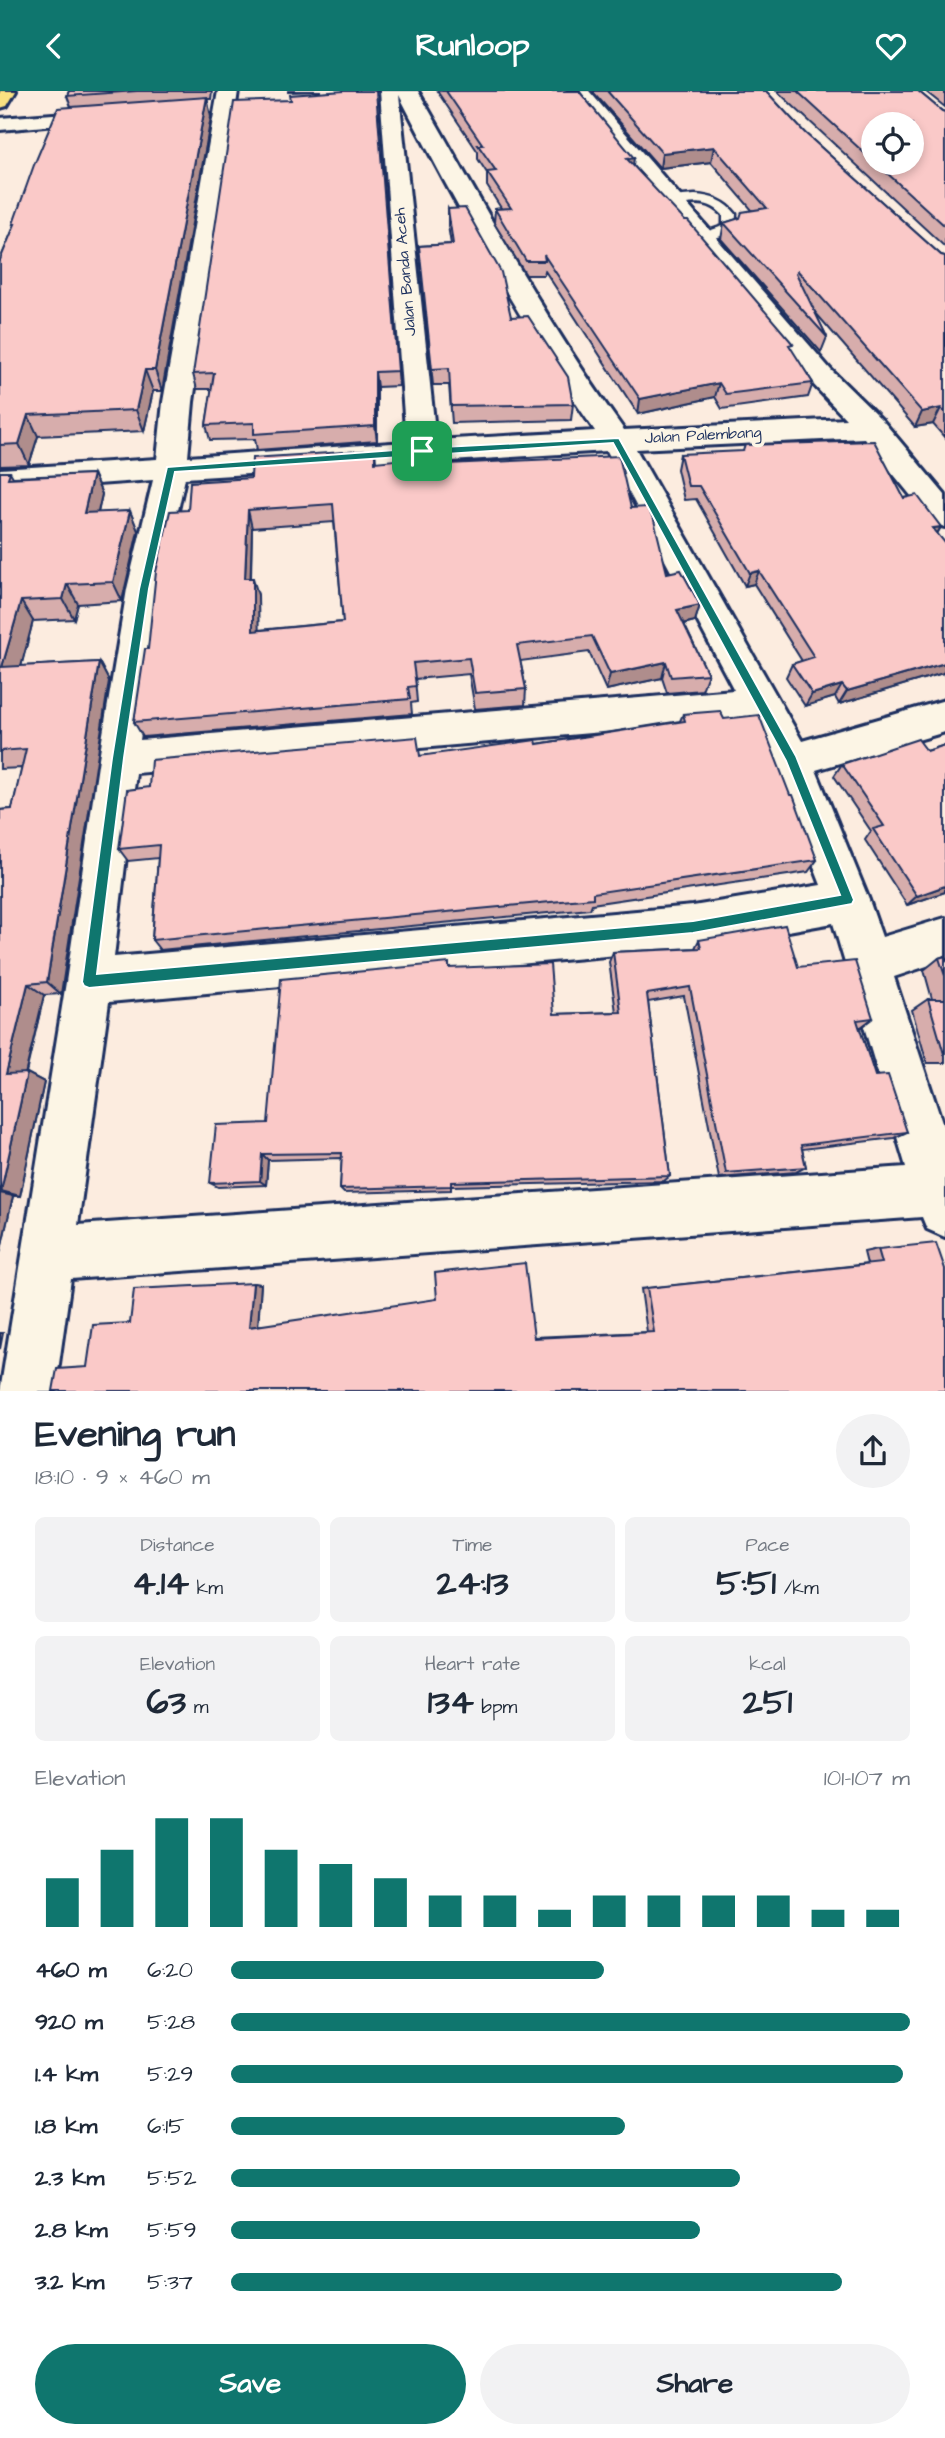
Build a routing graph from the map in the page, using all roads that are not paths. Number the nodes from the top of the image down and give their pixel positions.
1 (6, 91) edge
2 (422, 91) edge
3 (578, 91) edge
4 (399, 92) edge
5 (362, 96) edge
6 (232, 101) edge
7 (0, 102) edge
8 (200, 109) edge
9 (120, 115) edge
10 (0, 124) edge
11 (671, 201) junction
12 (702, 237) junction
13 (872, 428) junction
14 (616, 440) junction
15 (422, 451) junction
16 (171, 469) junction
17 (0, 480) edge
18 (945, 516) edge
19 (761, 703) junction
20 (945, 716) edge
21 (118, 758) junction
22 (792, 760) junction
23 (848, 900) junction
24 (945, 939) edge
25 (869, 963) junction
26 (89, 982) junction
27 (942, 1201) edge
28 (48, 1254) junction
29 (26, 1391) edge

1 - 7 main road
2 - 4 street
3 - 11 street
4 - 5 street
4 - 14 street
4 - 15 street, Jalan Banda Aceh
6 - 8 street
6 - 16 street
9 - 10 street
11 - 12 street
11 - 12 lane
12 - 13 street
13 - 14 street, Jalan Palembang
13 - 18 street
14 - 15 street, Jalan Palembang
14 - 19 street
15 - 16 street, Jalan Palembang
16 - 17 street, Jalan Palembang
16 - 21 street
19 - 21 street
19 - 22 street
20 - 22 street
21 - 26 street
22 - 23 street
23 - 25 street
23 - 26 street
24 - 25 street
25 - 27 street
26 - 28 street
27 - 28 street
28 - 29 street

